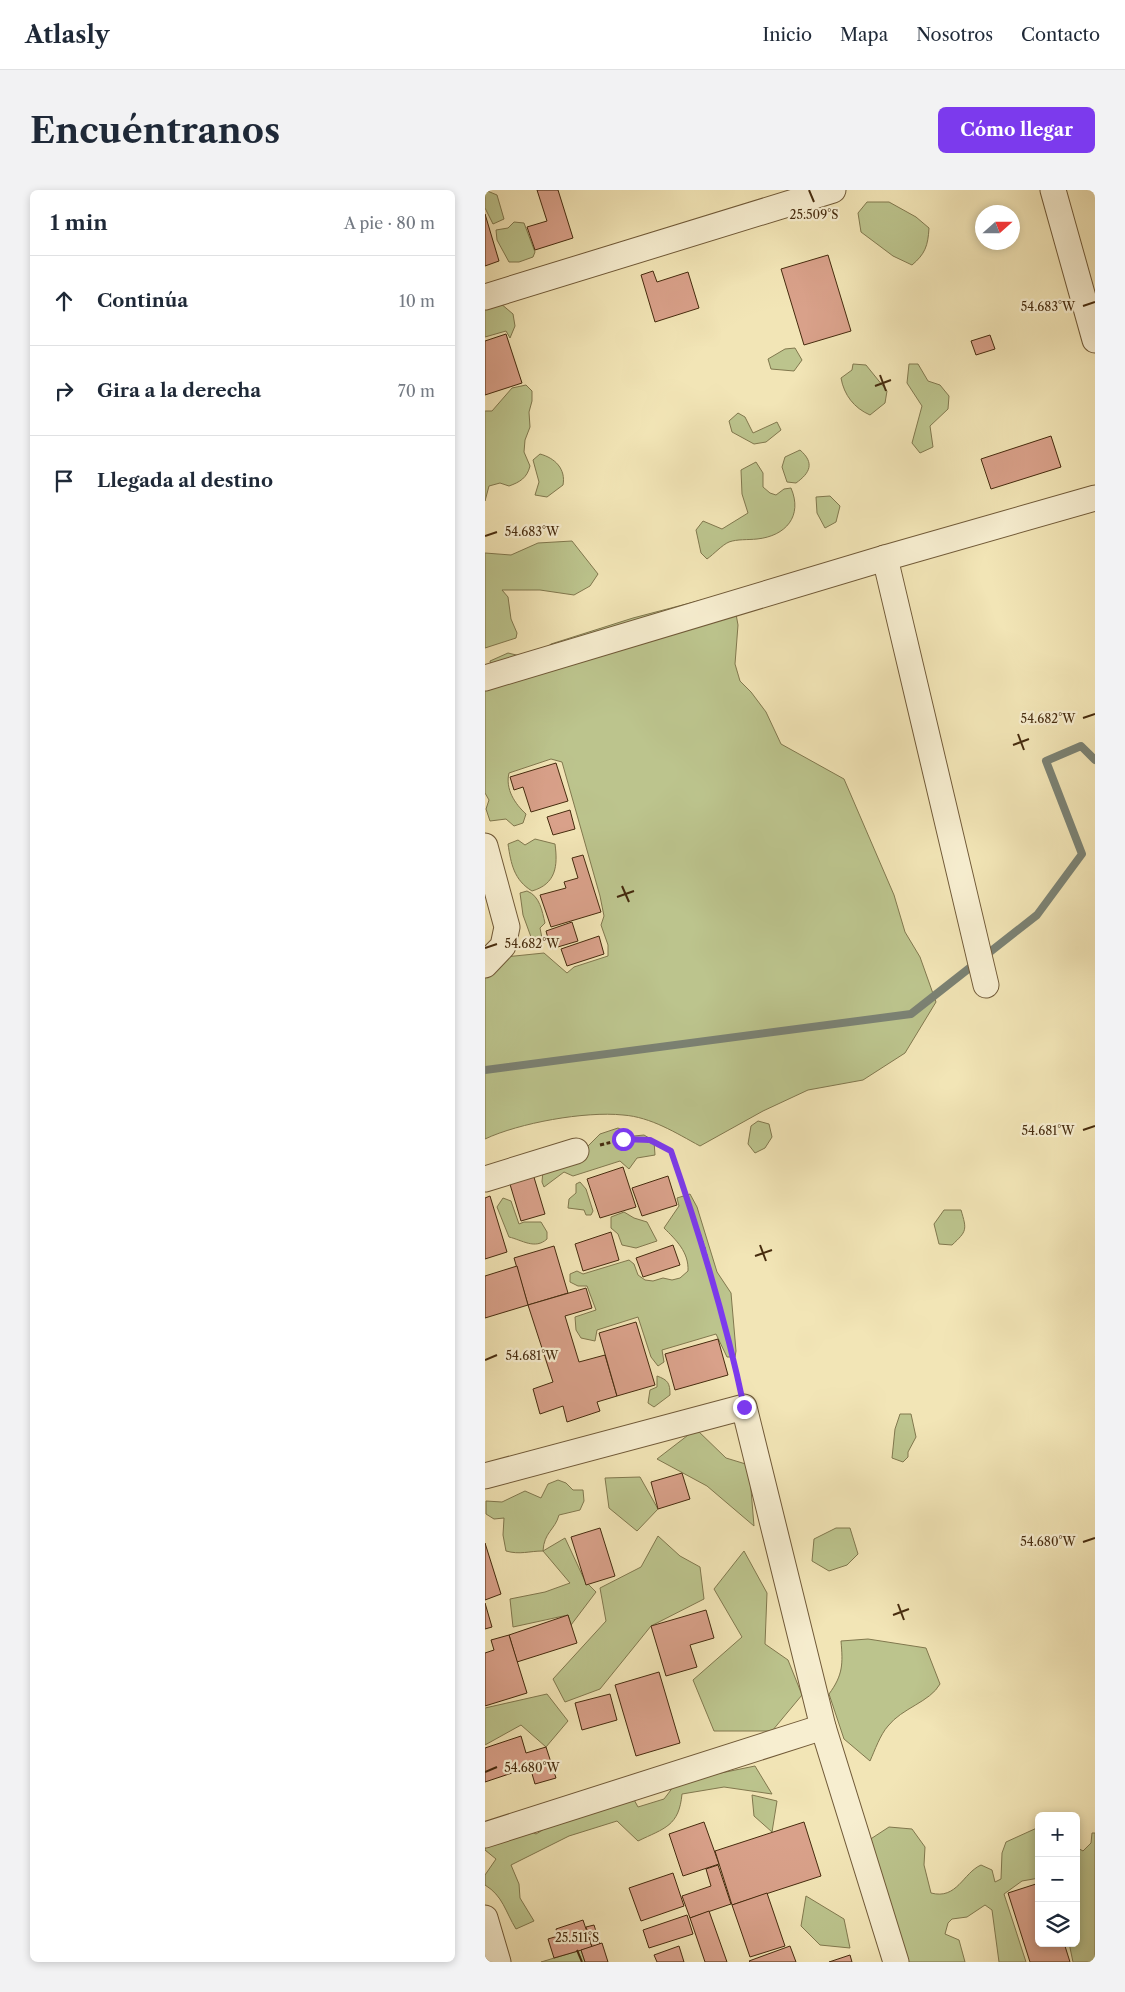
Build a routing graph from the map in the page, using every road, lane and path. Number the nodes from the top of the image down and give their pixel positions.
1 (833, 190) edge
2 (1053, 190) edge
3 (485, 298) edge
4 (1095, 340) edge
5 (1095, 498) edge
6 (885, 558) junction
7 (485, 678) edge
8 (485, 846) edge
9 (485, 965) edge
10 (986, 985) dead end
11 (576, 1151) joint
12 (485, 1179) edge
13 (744, 1407) junction
14 (485, 1476) edge
15 (823, 1727) junction
16 (485, 1835) edge
17 (485, 1918) edge
18 (498, 1962) edge
19 (896, 1962) edge

1 - 3 street
2 - 4 street
5 - 6 street
6 - 7 street
6 - 10 street
8 - 9 street
11 - 12 street
11 - 13 path
13 - 14 street
13 - 15 street
15 - 16 street
15 - 19 street
17 - 18 street

